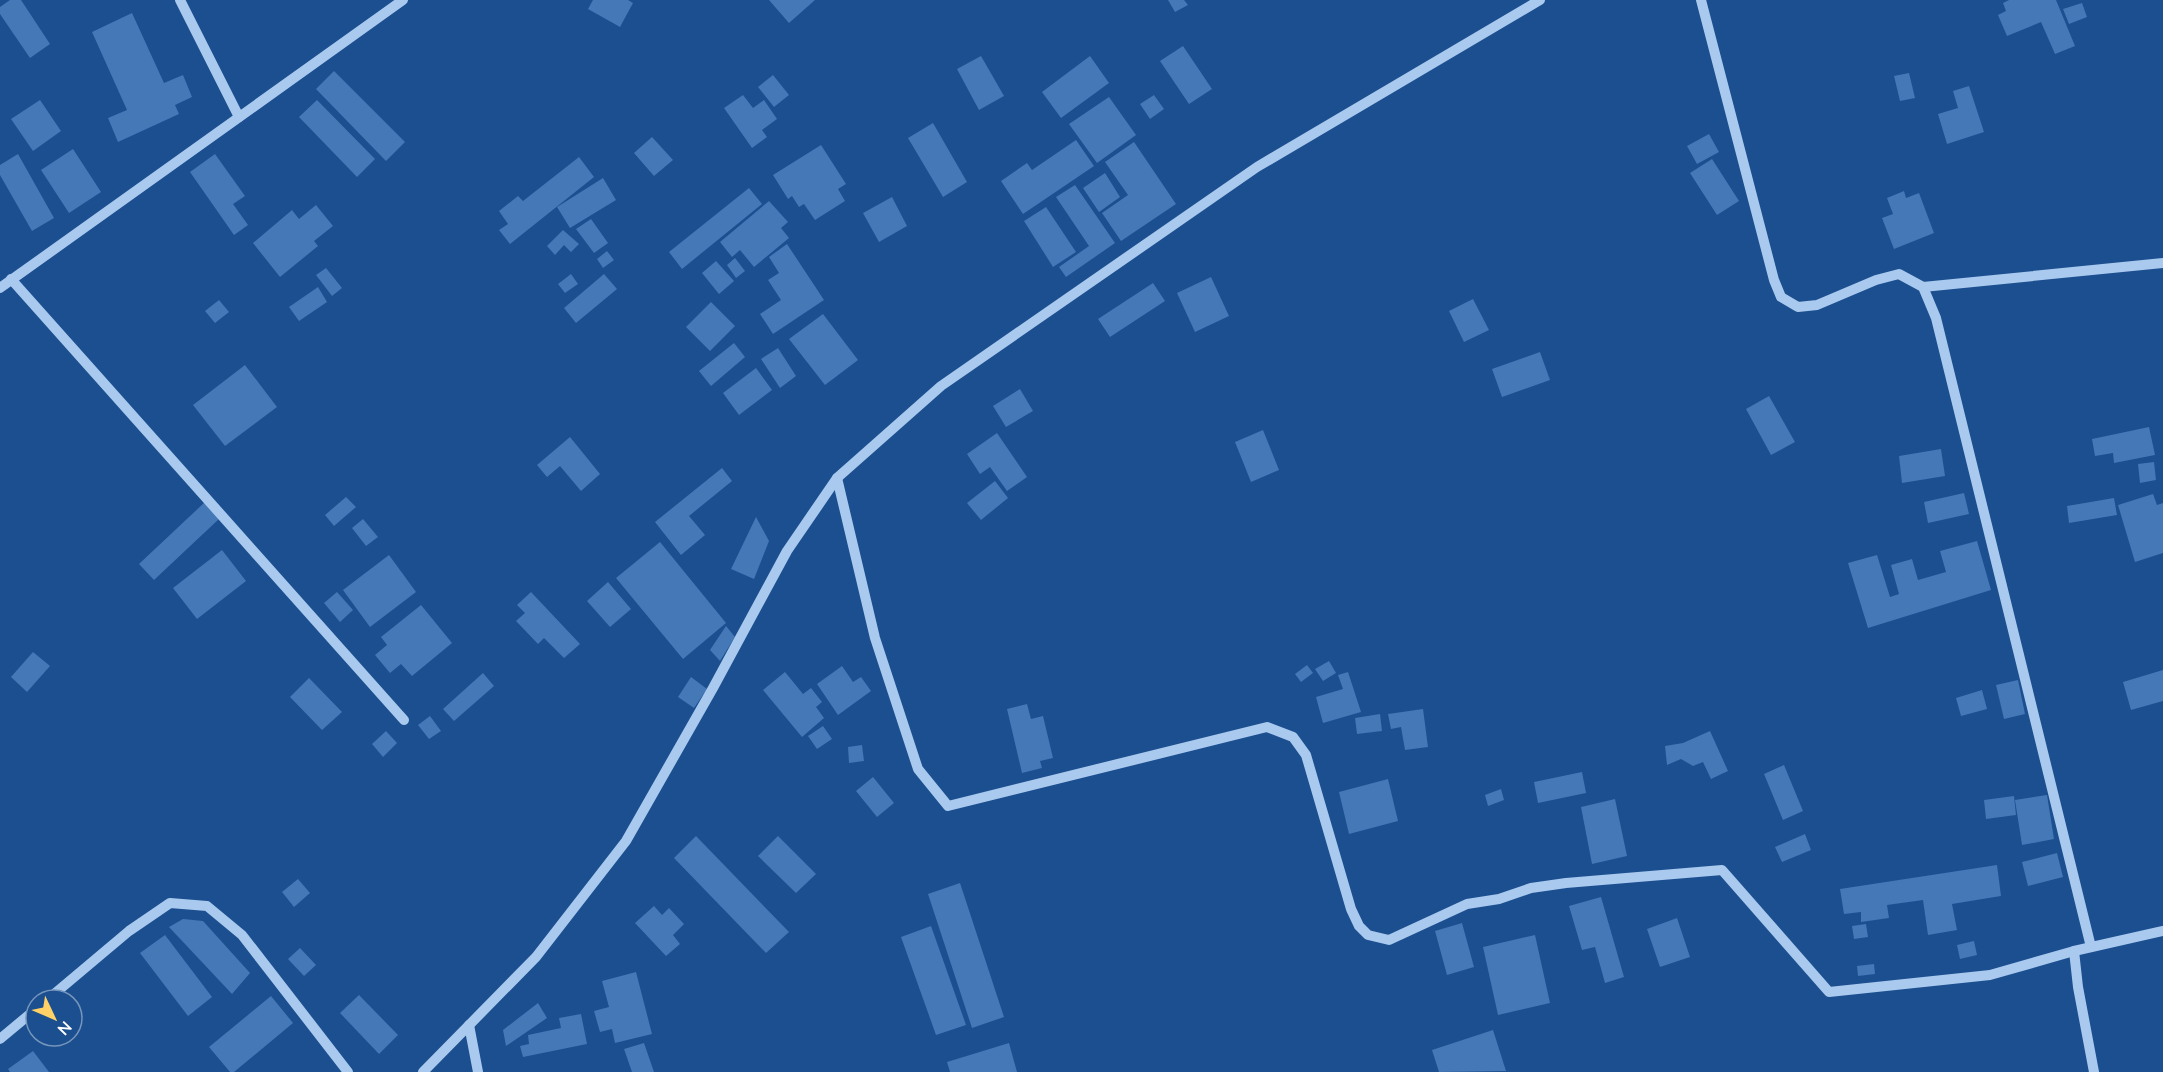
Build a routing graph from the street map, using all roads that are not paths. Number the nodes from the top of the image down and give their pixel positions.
1 (180, 0) edge
2 (403, 0) edge
3 (1540, 0) edge
4 (1701, 0) edge
5 (239, 117) junction
6 (2163, 262) edge
7 (11, 279) junction
8 (1923, 287) junction
9 (0, 288) edge
10 (837, 478) junction
11 (404, 720) dead end
12 (2163, 931) edge
13 (2091, 947) junction
14 (2074, 951) junction
15 (61, 988) edge
16 (24, 1019) edge
17 (469, 1025) junction
18 (0, 1039) edge
19 (348, 1072) edge
20 (423, 1072) edge
21 (478, 1072) edge
22 (2094, 1072) edge

1 - 5 street
2 - 5 street
3 - 10 street
4 - 8 street
5 - 7 street
6 - 8 street
7 - 9 street
7 - 11 street
8 - 13 street
10 - 14 street
10 - 17 street
12 - 13 street
13 - 14 street
14 - 22 street
15 - 19 street
16 - 18 street
17 - 20 street
17 - 21 street

